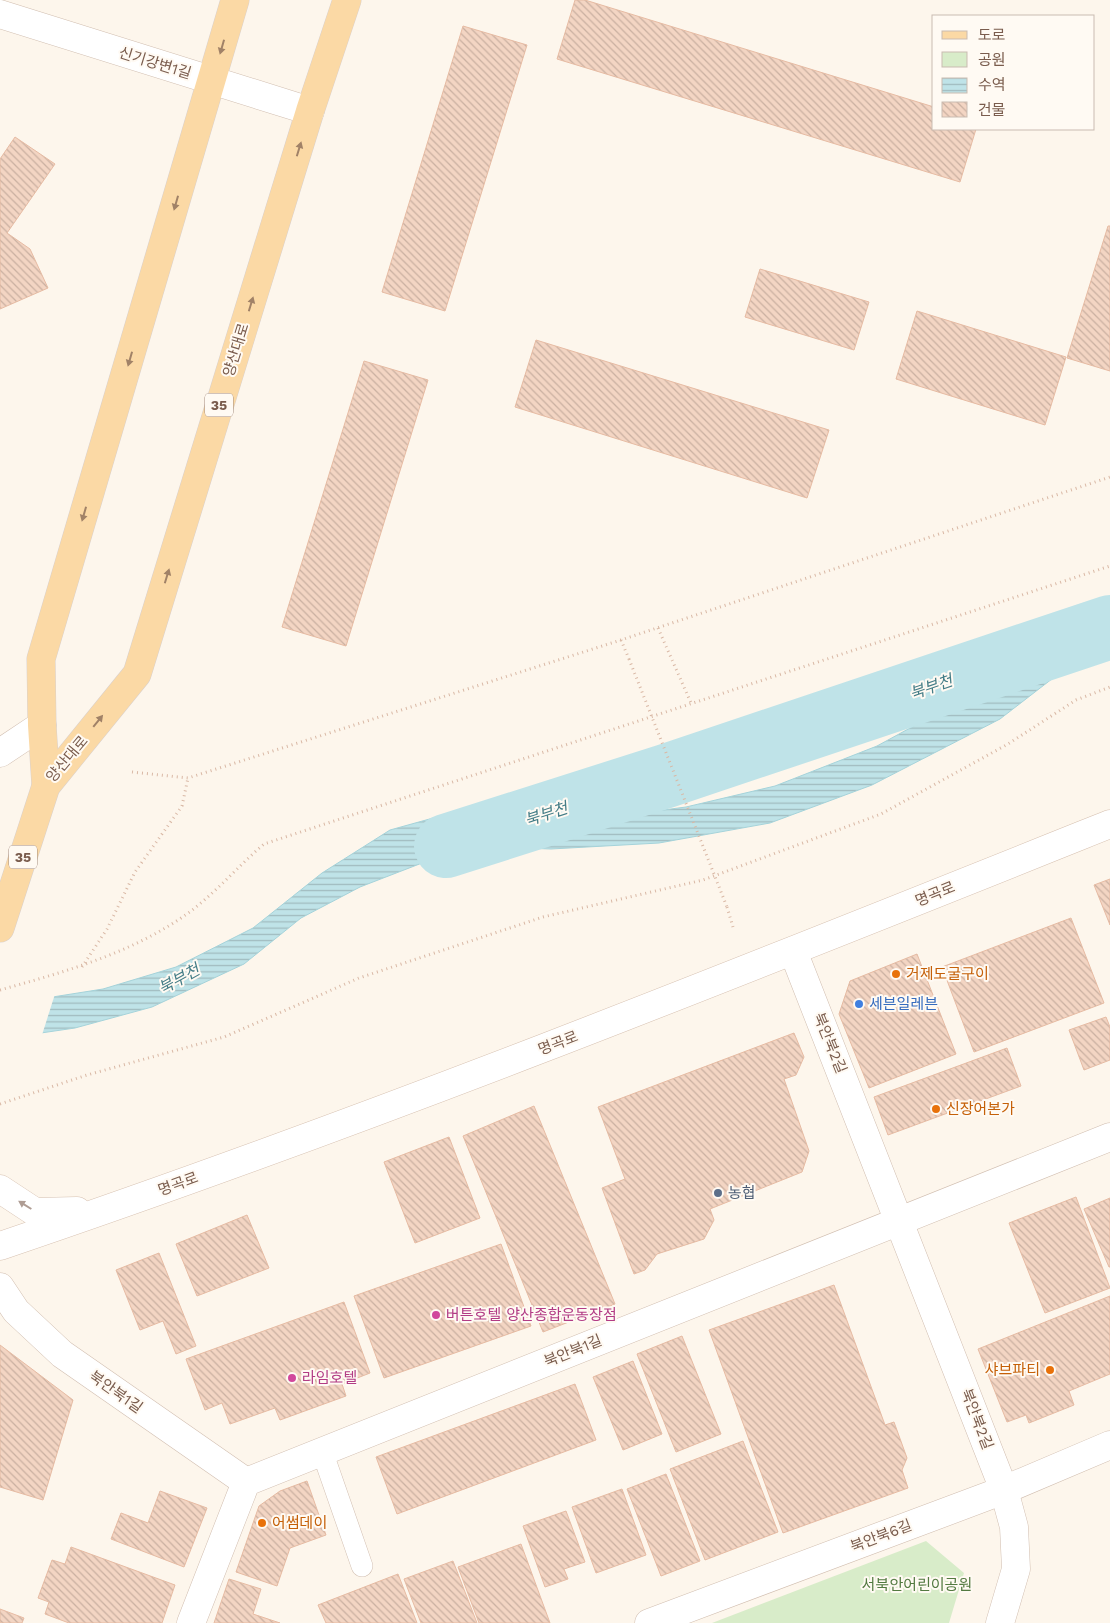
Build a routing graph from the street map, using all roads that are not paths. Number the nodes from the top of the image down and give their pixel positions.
1 (235, 0) edge
2 (347, 0) edge
3 (0, 14) edge
4 (212, 81) junction
5 (310, 111) junction
6 (42, 725) junction
7 (0, 753) edge
8 (46, 786) junction
9 (1110, 824) edge
10 (0, 928) edge
11 (793, 951) junction
12 (1110, 1137) edge
13 (0, 1189) edge
14 (106, 1210) junction
15 (899, 1220) junction
16 (0, 1246) edge
17 (0, 1287) edge
18 (1110, 1446) edge
19 (322, 1452) junction
20 (246, 1482) junction
21 (1004, 1490) junction
22 (362, 1566) dead end
23 (191, 1623) edge
24 (650, 1623) edge
25 (1000, 1623) edge

1 -> 4 main road, 양산대로 / 35
2 - 5 main road, 양산대로 / 35
3 - 4 street, 신기강변1길
4 - 5 street, 신기강변1길
4 -> 6 main road, 양산대로 / 35
8 -> 5 main road, 양산대로 / 35
6 - 7 street
6 - 8 main road, 양산대로 / 35
8 - 10 main road, 35
9 - 11 street, 명곡로
11 - 14 street, 명곡로
11 - 15 street, 북안북2길
12 - 15 street
14 -> 13 street
14 - 16 street, 명곡로
15 - 19 street, 북안북1길
15 - 21 street, 북안북2길
17 - 20 street, 북안북1길
18 - 21 street, 북안북6길
19 - 20 street, 북안북1길
19 - 22 lane
20 - 23 street
21 - 24 street, 북안북6길
21 - 25 street, 북안북2길

